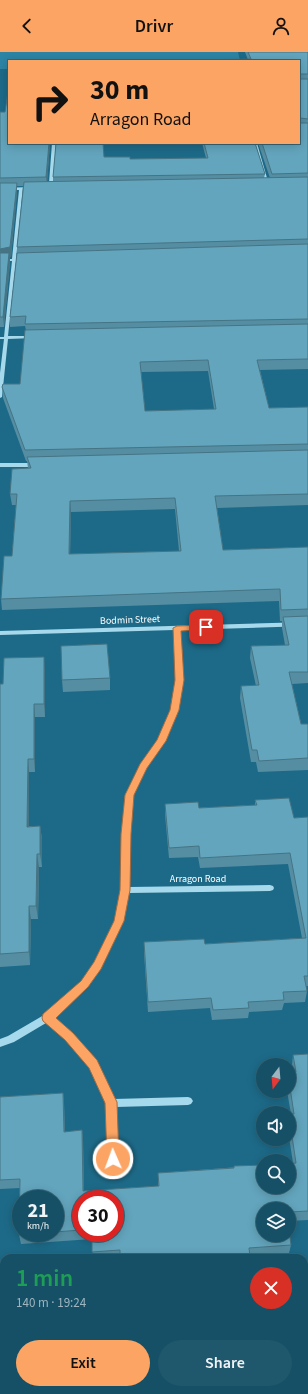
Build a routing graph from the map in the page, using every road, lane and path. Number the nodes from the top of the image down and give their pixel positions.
1 (54, 144) edge
2 (255, 144) edge
3 (260, 184) edge
4 (268, 184) junction
5 (276, 184) edge
6 (35, 188) edge
7 (42, 188) edge
8 (49, 188) junction
9 (56, 188) edge
10 (0, 189) edge
11 (21, 189) junction
12 (0, 260) edge
13 (14, 260) junction
14 (29, 260) edge
15 (37, 337) edge
16 (0, 338) edge
17 (6, 338) junction
18 (0, 397) edge
19 (0, 465) edge
20 (39, 465) edge
21 (308, 624) edge
22 (177, 628) junction
23 (0, 633) edge
24 (270, 888) dead end
25 (125, 890) junction
26 (47, 1018) junction
27 (0, 1043) edge
28 (188, 1101) dead end
29 (111, 1102) junction
30 (113, 1159) dead end

1 - 8 street
2 - 4 street
3 - 4 street
4 - 5 street
6 - 11 street
7 - 8 street
8 - 9 street
10 - 11 street
11 - 13 street
12 - 13 street
13 - 14 street
13 - 17 street
15 - 17 street
16 - 17 street
17 - 18 street
19 - 20 street
21 - 22 street, Bodmin Street
22 - 23 street, Bodmin Street
22 - 25 street
24 - 25 street, Arragon Road
25 - 26 street
26 - 27 street
26 - 29 street
28 - 29 street
29 - 30 street

